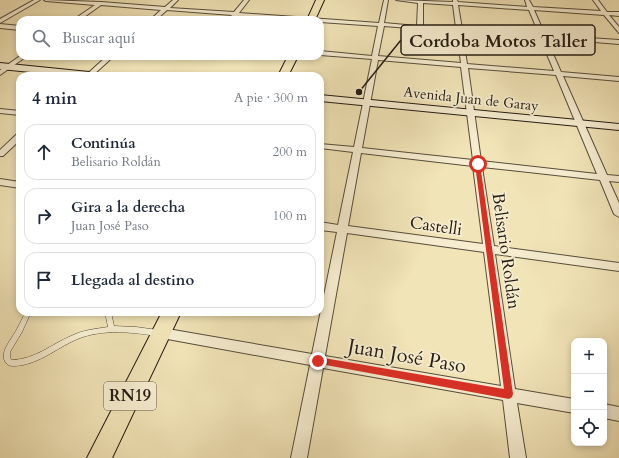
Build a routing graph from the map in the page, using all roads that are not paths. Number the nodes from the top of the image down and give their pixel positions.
1 (38, 0) edge
2 (46, 0) edge
3 (106, 0) edge
4 (176, 0) edge
5 (247, 0) edge
6 (320, 0) edge
7 (386, 0) edge
8 (398, 0) edge
9 (527, 0) edge
10 (595, 0) edge
11 (421, 1) junction
12 (456, 2) edge
13 (100, 4) junction
14 (166, 8) junction
15 (532, 9) junction
16 (236, 14) junction
17 (605, 14) junction
18 (619, 14) edge
19 (82, 16) edge
20 (157, 16) edge
21 (262, 16) edge
22 (316, 16) edge
23 (0, 21) edge
24 (324, 21) edge
25 (382, 25) junction
26 (0, 26) edge
27 (16, 28) edge
28 (420, 28) junction
29 (460, 30) junction
30 (619, 31) edge
31 (544, 37) junction
32 (619, 42) edge
33 (324, 53) edge
34 (375, 58) junction
35 (17, 60) edge
36 (106, 60) edge
37 (291, 60) edge
38 (464, 65) junction
39 (4, 67) edge
40 (51, 72) edge
41 (93, 72) edge
42 (285, 72) edge
43 (0, 73) edge
44 (559, 74) junction
45 (619, 79) edge
46 (324, 98) edge
47 (367, 102) junction
48 (0, 111) edge
49 (16, 113) edge
50 (471, 113) junction
51 (579, 123) junction
52 (619, 127) edge
53 (16, 140) edge
54 (324, 147) edge
55 (358, 151) junction
56 (0, 154) edge
57 (478, 164) junction
58 (604, 178) junction
59 (619, 179) edge
60 (0, 182) edge
61 (16, 184) edge
62 (619, 214) edge
63 (324, 227) edge
64 (343, 229) junction
65 (489, 249) junction
66 (619, 267) edge
67 (26, 316) edge
68 (109, 316) edge
69 (170, 316) edge
70 (111, 329) junction
71 (162, 333) junction
72 (318, 361) junction
73 (509, 394) junction
74 (571, 405) edge
75 (607, 412) edge
76 (619, 414) edge
77 (100, 458) edge
78 (299, 458) edge
79 (518, 458) edge

1 - 23 street
2 - 13 street
3 - 13 street
4 - 14 street
5 - 16 street
6 - 22 main road
7 - 25 street
8 - 11 street
9 - 15 street
10 - 17 street
11 - 12 street
11 - 28 street
12 - 15 street
12 - 29 street, Belisario Roldán
13 - 14 street
13 - 19 street
14 - 16 street
14 - 20 street
15 - 17 street
15 - 31 street
16 - 21 street
17 - 18 street
17 - 30 street
24 - 25 street
25 - 28 street
25 - 34 street
26 - 27 street
28 - 29 street
29 - 31 street
29 - 38 street, Belisario Roldán
31 - 32 street
31 - 44 street
33 - 34 street
34 - 38 street
34 - 47 street
35 - 39 street
36 - 41 street
37 - 42 main road
38 - 44 street
38 - 50 street, Belisario Roldán
39 - 40 street
39 - 43 street
44 - 45 street
44 - 51 street
46 - 47 street, Avenida Juan de Garay
47 - 50 street, Avenida Juan de Garay
47 - 55 street
48 - 49 street
50 - 51 street, Avenida Juan de Garay
50 - 57 street, Belisario Roldán
51 - 52 street, Avenida Juan de Garay
51 - 58 street
53 - 56 street
54 - 55 street
55 - 57 street
55 - 64 street
57 - 58 street
57 - 65 street, Belisario Roldán
58 - 59 street
58 - 62 street
60 - 61 street
63 - 64 street, Castelli
64 - 65 street, Castelli
64 - 72 street
65 - 66 street, Castelli
65 - 73 street, Belisario Roldán
67 - 70 lane
68 - 70 lane
69 - 71 main road, RN19
70 - 71 lane
71 - 72 street, Juan José Paso
71 - 77 main road, RN19
72 - 73 street, Juan José Paso
72 - 78 street
73 - 74 street, Juan José Paso
73 - 79 street, Belisario Roldán
75 - 76 street

